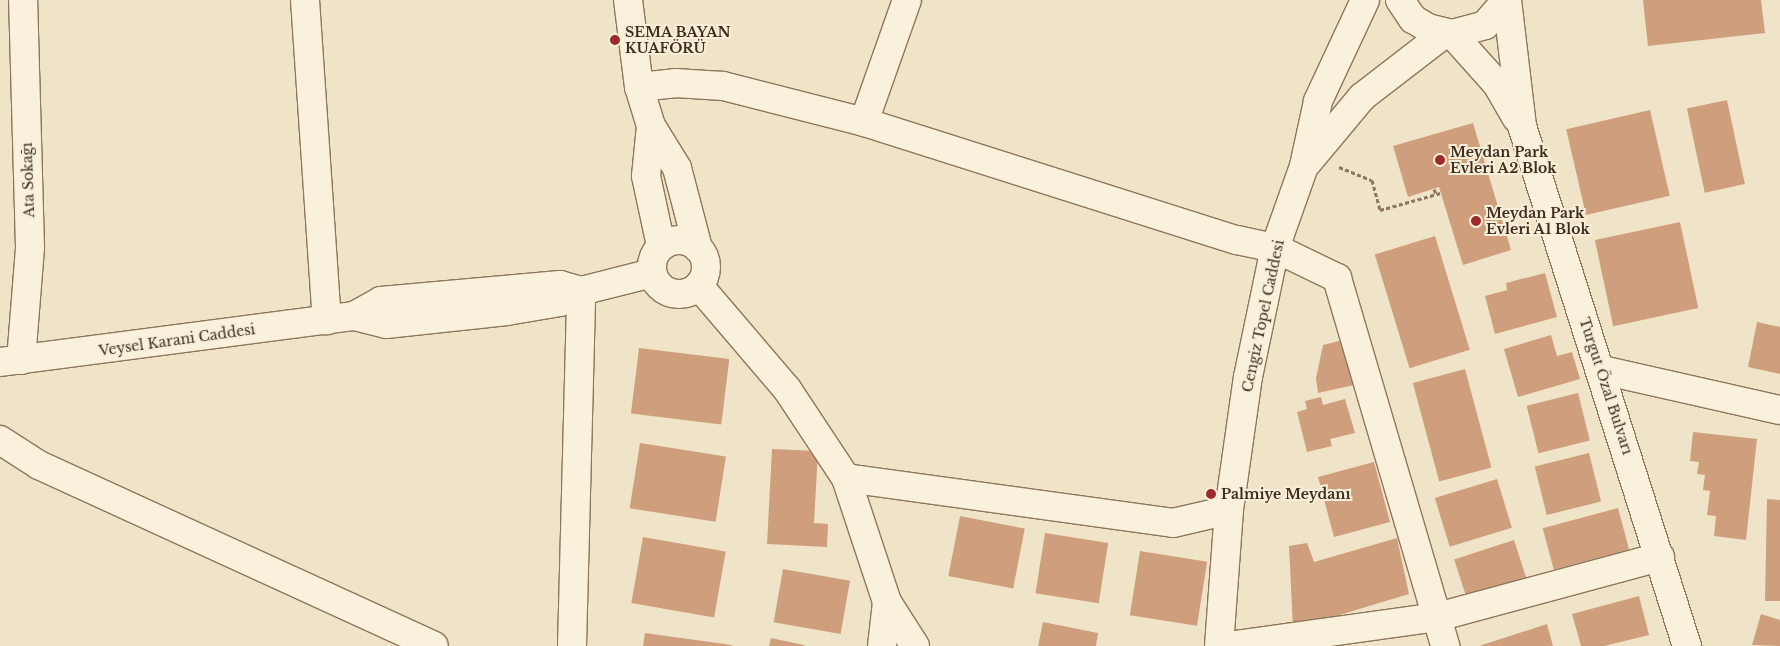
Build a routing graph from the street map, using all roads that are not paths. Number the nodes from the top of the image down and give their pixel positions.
1 (23, 0) edge
2 (305, 0) edge
3 (628, 0) edge
4 (907, 0) edge
5 (1365, 0) edge
6 (1400, 0) edge
7 (1507, 0) edge
8 (1448, 34) junction
9 (639, 86) junction
10 (864, 122) junction
11 (651, 126) junction
12 (1522, 126) junction
13 (1308, 161) junction
14 (662, 246) junction
15 (698, 248) junction
16 (1275, 248) junction
17 (652, 273) junction
18 (699, 286) junction
19 (581, 291) junction
20 (327, 320) junction
21 (11, 361) edge
22 (1602, 370) junction
23 (1780, 410) edge
24 (0, 440) edge
25 (846, 478) junction
26 (1229, 510) junction
27 (1660, 557) junction
28 (887, 602) junction
29 (1437, 618) junction
30 (434, 646) edge
31 (572, 646) edge
32 (882, 646) edge
33 (915, 646) edge
34 (1219, 646) edge
35 (1230, 646) edge
36 (1445, 646) edge
37 (1687, 646) edge

1 - 21 street, Ata Sokağı
2 - 20 street
3 - 9 street
4 - 10 street
5 - 13 street, Cengiz Topel Caddesi
6 - 8 street
7 - 8 street
7 - 12 street
8 - 12 street
8 - 13 street
9 - 10 street
9 - 11 street
10 - 16 street
11 - 14 street
11 - 15 street
12 - 22 street, Turgut Özal Bulvarı
13 - 16 street, Cengiz Topel Caddesi
14 - 15 street
14 - 17 street
15 - 18 street
16 - 26 street, Cengiz Topel Caddesi
16 - 29 street
17 - 18 street
17 - 19 street, Veysel Karani Caddesi
18 - 25 street
19 - 20 street, Veysel Karani Caddesi
19 - 31 street
20 - 21 street, Veysel Karani Caddesi
22 - 23 street
22 - 27 street, Turgut Özal Bulvarı
24 - 30 street
25 - 26 street
25 - 28 street
26 - 34 street, Cengiz Topel Caddesi
27 - 29 street
27 - 37 street, Turgut Özal Bulvarı
28 - 32 street
28 - 33 street
29 - 35 street
29 - 36 street

